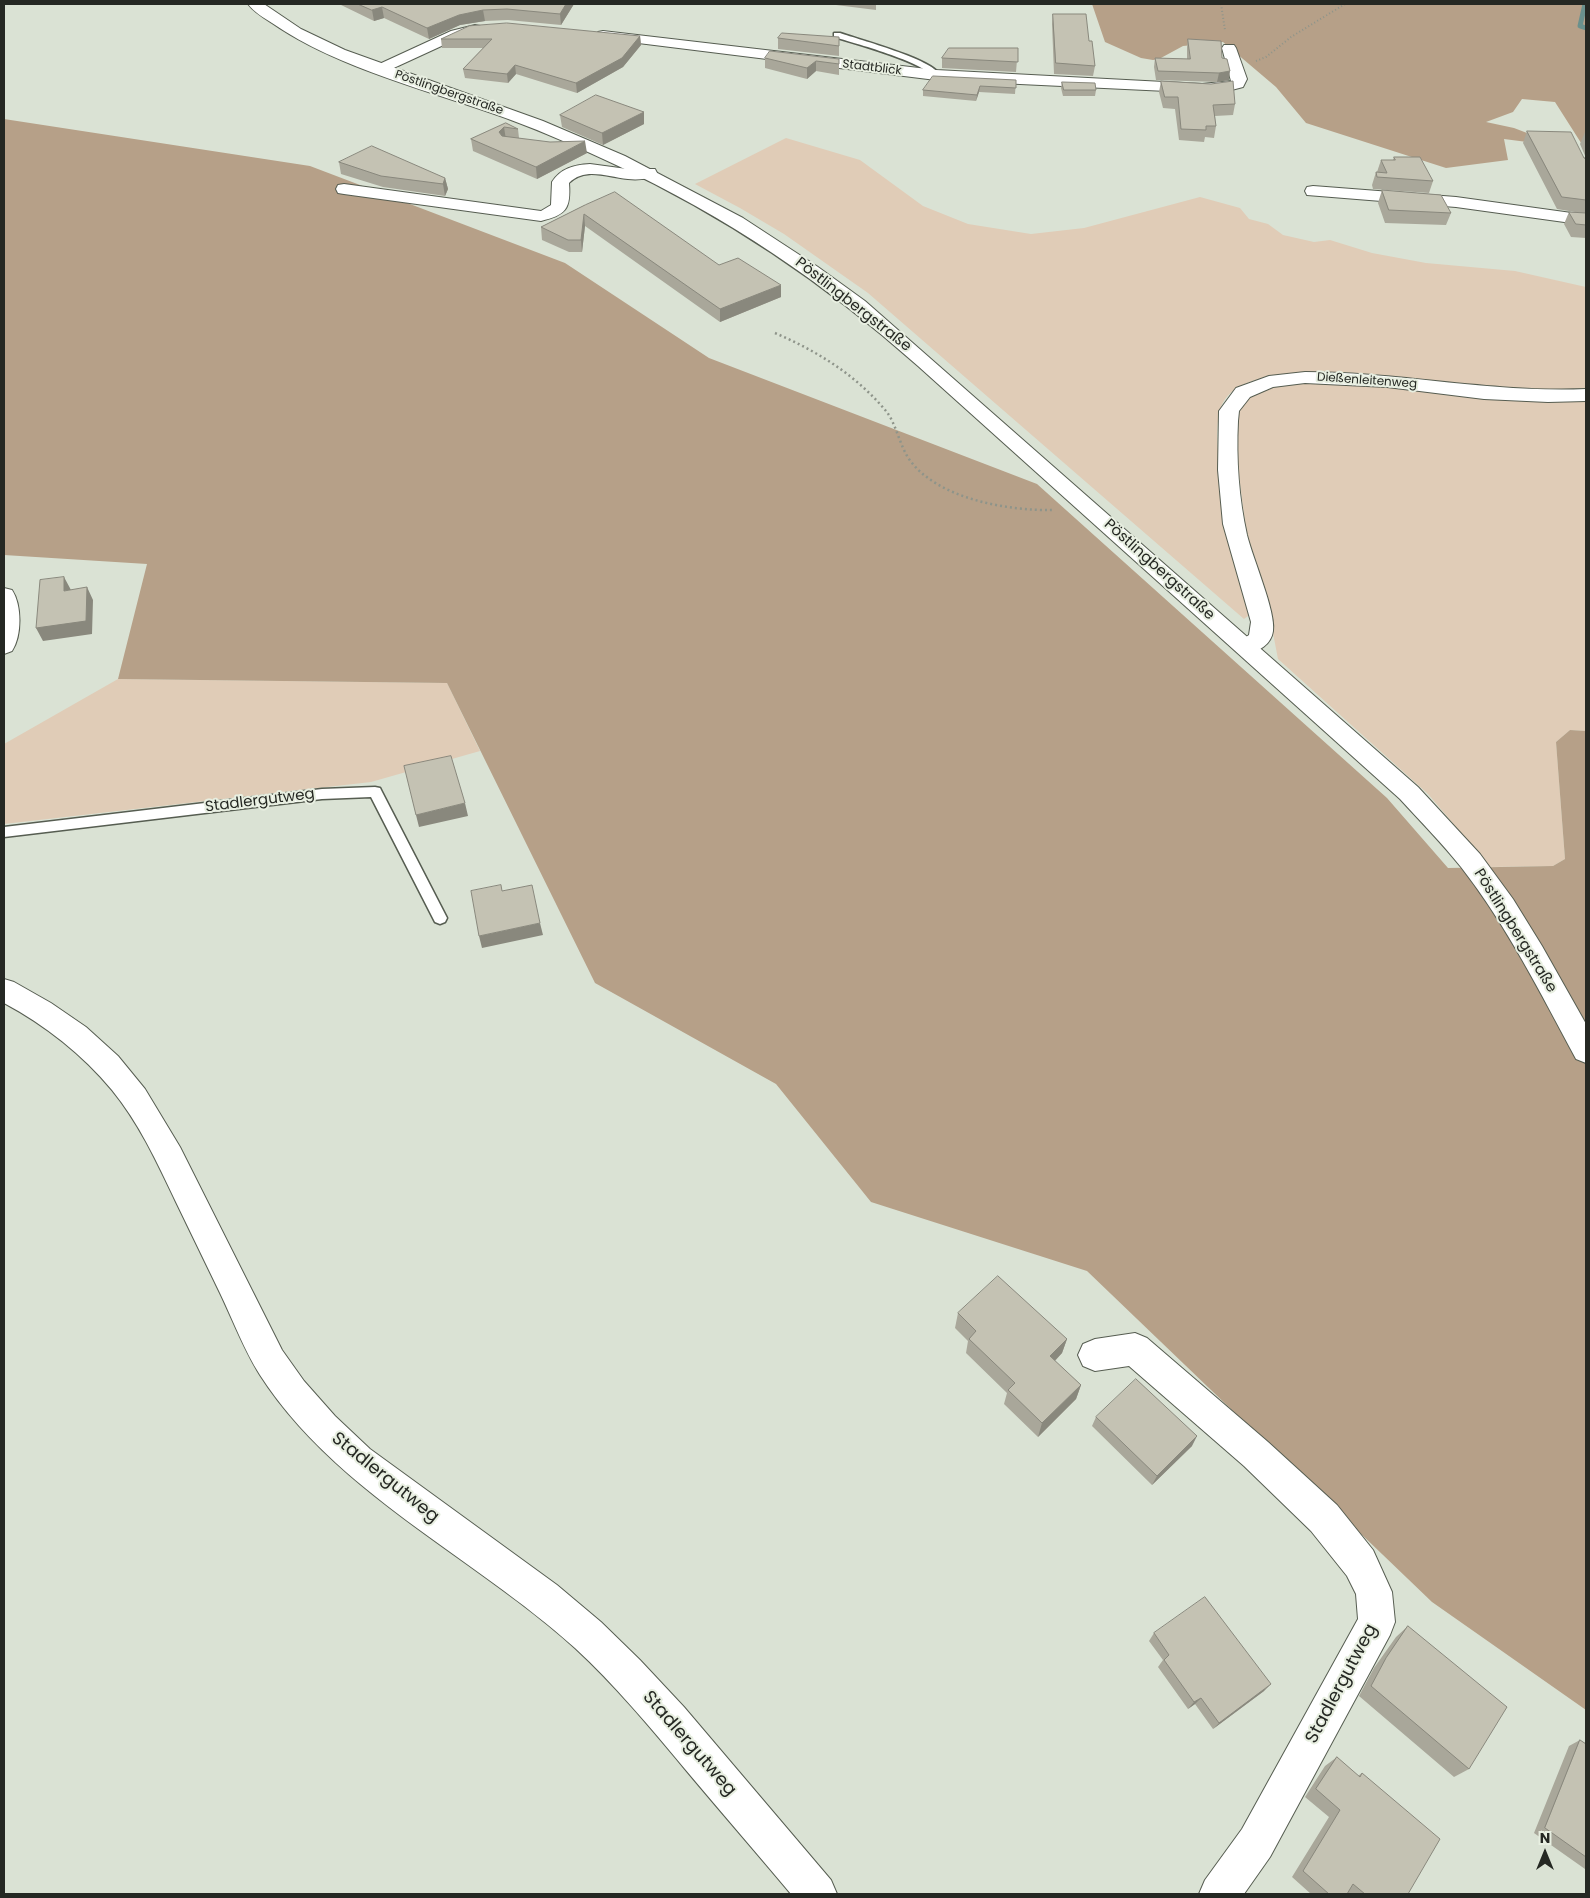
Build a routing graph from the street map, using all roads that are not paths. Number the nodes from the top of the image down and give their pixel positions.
1 (255, 4) edge
2 (493, 27) edge
3 (591, 34) edge
4 (838, 35) edge
5 (1229, 48) road end
6 (384, 67) junction
7 (936, 75) junction
8 (592, 147) junction
9 (571, 150) edge
10 (649, 173) junction
11 (344, 189) dead end
12 (1313, 191) dead end
13 (1586, 220) edge
14 (1586, 395) edge
15 (4, 595) edge
16 (4, 646) edge
17 (1246, 647) junction
18 (4, 832) edge
19 (440, 918) dead end
20 (4, 990) edge
21 (1586, 1051) edge
22 (1095, 1355) dead end
23 (817, 1894) edge
24 (1219, 1894) edge

1 - 6 street, Pöstlingbergstraße
2 - 6 street
3 - 7 street, Stadtblick
4 - 7 lane
5 - 7 street, Stadtblick
6 - 8 street, Pöstlingbergstraße
8 - 9 lane
8 - 10 street, Pöstlingbergstraße
10 - 11 street
10 - 17 street, Pöstlingbergstraße
12 - 13 street
14 - 17 street, Dießenleitenweg
15 - 16 street
17 - 21 street, Pöstlingbergstraße
18 - 19 lane, Stadlergutweg
20 - 23 street, Stadlergutweg
22 - 24 street, Stadlergutweg

